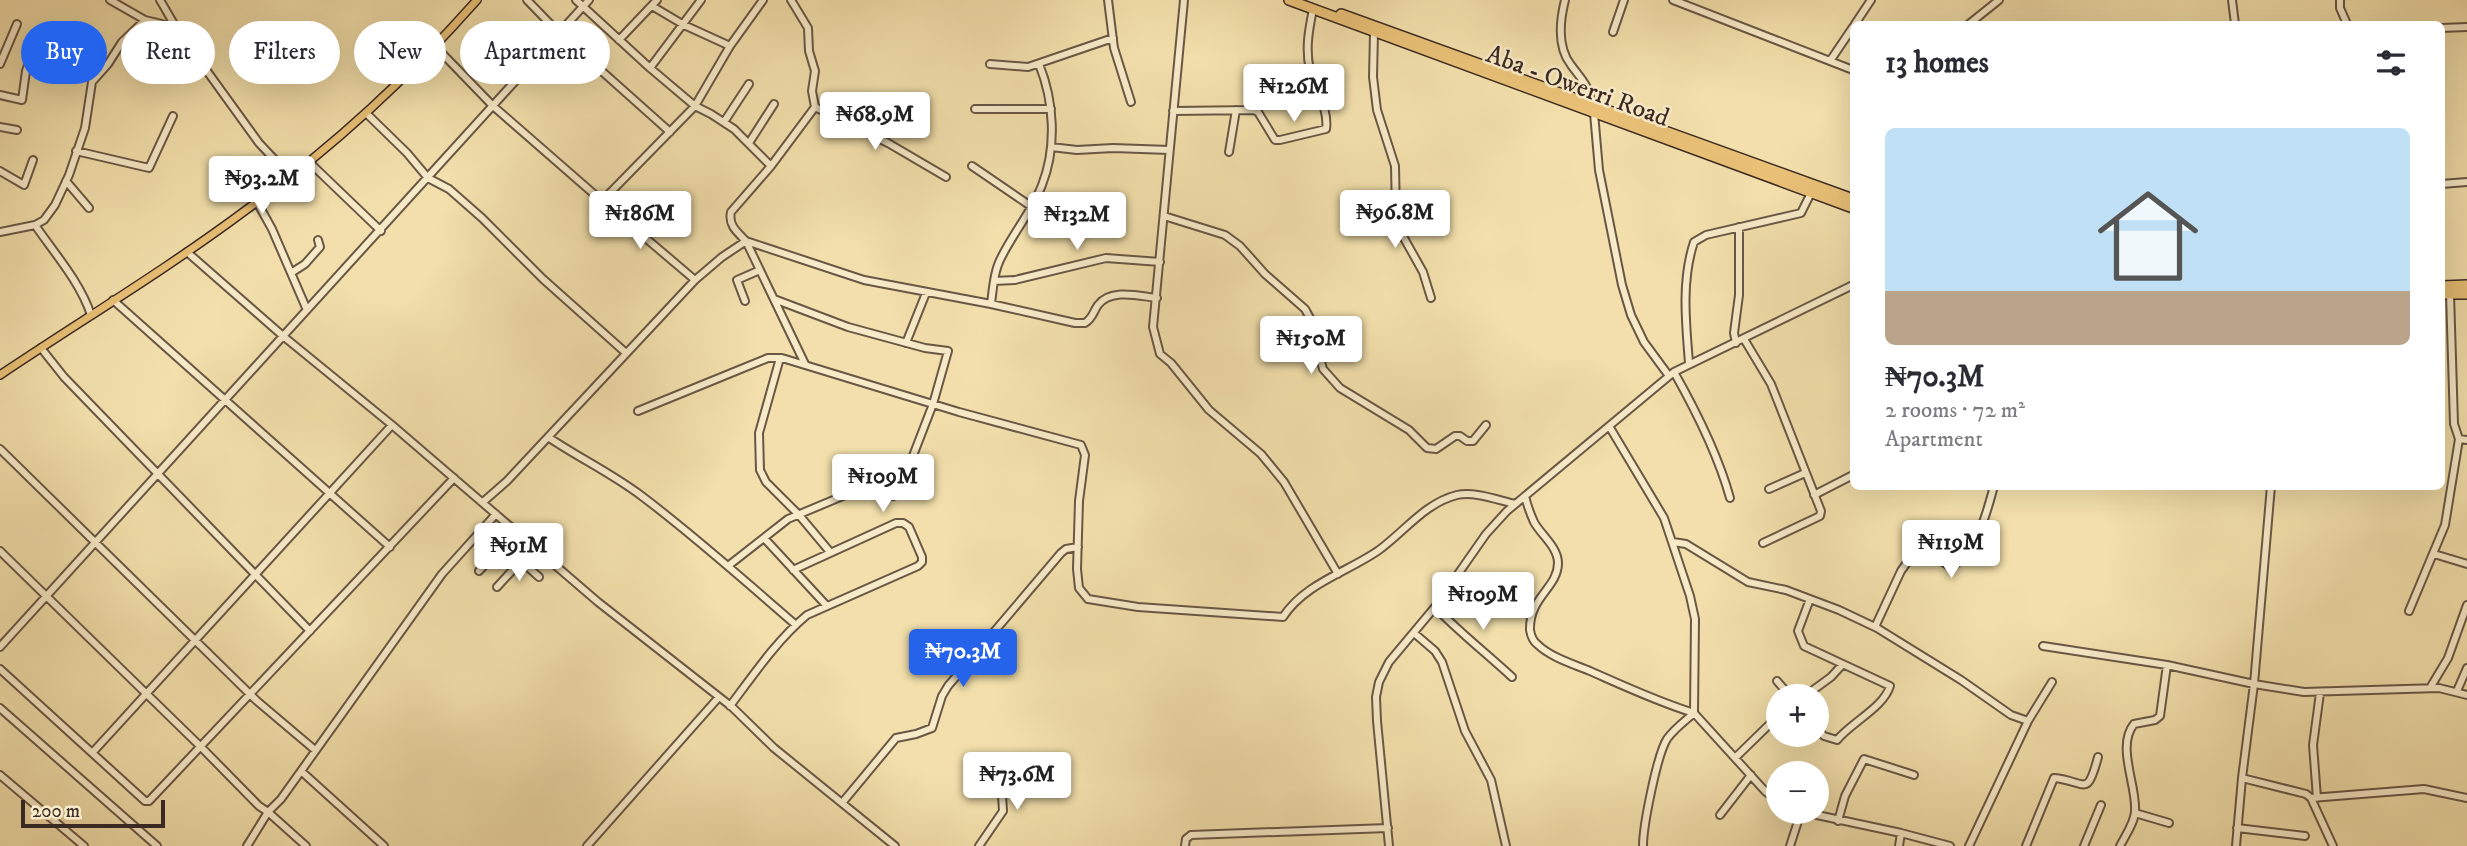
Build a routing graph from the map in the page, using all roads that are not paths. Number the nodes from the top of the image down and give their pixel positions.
1 (110, 0) edge
2 (160, 0) edge
3 (477, 0) edge
4 (527, 0) edge
5 (576, 0) edge
6 (589, 0) edge
7 (657, 0) edge
8 (701, 0) edge
9 (763, 0) edge
10 (791, 0) edge
11 (1108, 0) edge
12 (1184, 0) edge
13 (1289, 0) edge
14 (1304, 0) edge
15 (1565, 0) edge
16 (1624, 0) edge
17 (1673, 0) edge
18 (1871, 0) edge
19 (1999, 0) edge
20 (2232, 0) edge
21 (2340, 0) edge
22 (652, 6) junction
23 (583, 7) junction
24 (1313, 9) junction
25 (145, 20) junction
26 (149, 21) edge
27 (172, 21) edge
28 (547, 21) edge
29 (570, 21) edge
30 (1857, 21) edge
31 (1973, 21) edge
32 (2235, 21) edge
33 (2346, 21) edge
34 (17, 24) dead end
35 (684, 25) junction
36 (2467, 27) edge
37 (2445, 28) edge
38 (1614, 32) dead end
39 (1850, 32) edge
40 (1374, 33) junction
41 (446, 34) edge
42 (1112, 38) junction
43 (619, 40) junction
44 (730, 46) junction
45 (446, 57) edge
46 (1830, 61) junction
47 (0, 64) edge
48 (107, 64) edge
49 (990, 64) dead end
50 (1039, 64) junction
51 (650, 68) junction
52 (1850, 69) edge
53 (610, 78) edge
54 (215, 82) edge
55 (24, 84) edge
56 (93, 84) edge
57 (396, 84) edge
58 (513, 84) edge
59 (749, 85) dead end
60 (0, 96) edge
61 (1131, 102) dead end
62 (1591, 103) junction
63 (774, 104) dead end
64 (493, 106) junction
65 (695, 106) junction
66 (815, 107) junction
67 (975, 109) dead end
68 (1051, 110) junction
69 (1236, 110) junction
70 (1173, 111) junction
71 (366, 113) junction
72 (1594, 113) junction
73 (173, 116) dead end
74 (724, 122) junction
75 (0, 127) edge
76 (17, 130) dead end
77 (670, 132) junction
78 (749, 143) junction
79 (1051, 147) junction
80 (1169, 150) junction
81 (76, 151) junction
82 (1229, 152) dead end
83 (33, 160) dead end
84 (308, 162) junction
85 (771, 166) junction
86 (972, 166) dead end
87 (0, 171) edge
88 (290, 176) junction
89 (946, 177) dead end
90 (428, 178) junction
91 (66, 181) junction
92 (2467, 182) edge
93 (2445, 184) edge
94 (1811, 193) junction
95 (1850, 198) edge
96 (602, 201) junction
97 (257, 202) junction
98 (1032, 207) junction
99 (1850, 207) edge
100 (89, 208) dead end
101 (1073, 215) dead end
102 (1164, 216) junction
103 (35, 225) junction
104 (1739, 227) junction
105 (381, 231) junction
106 (0, 232) edge
107 (318, 240) dead end
108 (746, 241) junction
109 (187, 252) junction
110 (1160, 262) junction
111 (760, 270) junction
112 (292, 273) junction
113 (695, 280) junction
114 (994, 281) junction
115 (2467, 285) edge
116 (1850, 286) edge
117 (2445, 286) edge
118 (926, 293) junction
119 (2446, 294) edge
120 (2467, 294) edge
121 (1157, 298) junction
122 (1431, 298) dead end
123 (774, 299) junction
124 (113, 300) junction
125 (744, 301) dead end
126 (991, 304) junction
127 (307, 310) junction
128 (91, 315) junction
129 (283, 336) junction
130 (1744, 339) junction
131 (906, 343) junction
132 (1736, 343) junction
133 (41, 348) junction
134 (626, 353) junction
135 (780, 358) junction
136 (1689, 363) junction
137 (804, 364) junction
138 (1672, 374) junction
139 (0, 375) edge
140 (226, 400) junction
141 (933, 404) junction
142 (638, 411) dead end
143 (392, 425) junction
144 (1486, 425) dead end
145 (1609, 426) junction
146 (548, 437) junction
147 (2463, 440) edge
148 (0, 449) edge
149 (157, 473) junction
150 (1805, 473) junction
151 (1850, 477) edge
152 (454, 478) junction
153 (1769, 489) dead end
154 (1993, 490) edge
155 (2270, 490) edge
156 (330, 494) junction
157 (1814, 495) junction
158 (1525, 496) junction
159 (1730, 498) dead end
160 (482, 502) junction
161 (1515, 505) junction
162 (496, 514) junction
163 (799, 515) junction
164 (492, 534) dead end
165 (764, 538) junction
166 (1673, 542) junction
167 (96, 543) junction
168 (1763, 543) dead end
169 (503, 545) junction
170 (533, 545) junction
171 (390, 547) junction
172 (1078, 547) junction
173 (0, 551) edge
174 (830, 552) junction
175 (2434, 554) junction
176 (521, 560) junction
177 (2467, 564) edge
178 (728, 566) junction
179 (793, 570) junction
180 (479, 571) dead end
181 (1338, 574) junction
182 (256, 575) junction
183 (539, 577) dead end
184 (497, 587) dead end
185 (47, 597) junction
186 (1810, 599) junction
187 (826, 606) junction
188 (2467, 606) edge
189 (1435, 607) junction
190 (2409, 611) dead end
191 (796, 625) junction
192 (1875, 627) junction
193 (310, 631) junction
194 (1414, 633) junction
195 (195, 639) junction
196 (2043, 646) dead end
197 (0, 647) edge
198 (1842, 665) junction
199 (2167, 665) junction
200 (2467, 668) edge
201 (0, 669) edge
202 (1512, 677) dead end
203 (1777, 681) dead end
204 (2052, 682) dead end
205 (1780, 684) edge
206 (1821, 684) edge
207 (2254, 684) junction
208 (2430, 688) junction
209 (2457, 691) junction
210 (2320, 693) junction
211 (146, 694) junction
212 (252, 694) junction
213 (2467, 695) edge
214 (719, 697) junction
215 (730, 706) junction
216 (0, 708) edge
217 (1695, 713) junction
218 (2028, 722) junction
219 (1766, 728) edge
220 (1829, 738) edge
221 (201, 747) junction
222 (315, 750) junction
223 (93, 752) junction
224 (2098, 757) dead end
225 (1735, 758) junction
226 (1000, 763) dead end
227 (300, 771) junction
228 (0, 775) edge
229 (1751, 775) junction
230 (1914, 775) dead end
231 (2242, 778) junction
232 (1766, 789) edge
233 (2467, 797) edge
234 (2314, 798) junction
235 (842, 803) junction
236 (2101, 806) dead end
237 (268, 812) junction
238 (2136, 813) junction
239 (1720, 815) dead end
240 (1829, 819) edge
241 (1838, 821) junction
242 (2169, 823) dead end
243 (1798, 824) edge
244 (1388, 828) junction
245 (2237, 828) junction
246 (1901, 833) junction
247 (2305, 836) dead end
248 (1791, 843) edge
249 (84, 846) edge
250 (157, 846) edge
251 (247, 846) edge
252 (306, 846) edge
253 (384, 846) edge
254 (587, 846) edge
255 (895, 846) edge
256 (979, 846) edge
257 (1185, 846) edge
258 (1389, 846) edge
259 (1506, 846) edge
260 (1643, 846) edge
261 (1800, 846) edge
262 (1899, 846) edge
263 (1947, 846) edge
264 (1969, 846) edge
265 (2026, 846) edge
266 (2084, 846) edge
267 (2120, 846) edge
268 (2236, 846) edge
269 (2333, 846) edge

1 - 25 street
2 - 27 street
3 - 41 main road
4 - 28 street
5 - 23 street
6 - 23 street
7 - 22 street
8 - 35 street
9 - 44 street
10 - 66 street
11 - 42 street
12 - 70 street
13 - 24 highway, Aba - Owerri Road
14 - 62 highway, Aba - Owerri Road
15 - 62 street
16 - 38 street
17 - 46 street
18 - 30 street
19 - 31 street
20 - 32 street
21 - 33 street
22 - 35 street
22 - 43 street
23 - 29 street
23 - 43 street
24 - 40 highway, Aba - Owerri Road
24 - 69 street
25 - 26 street
25 - 48 street
34 - 47 street
35 - 44 street
35 - 51 street
36 - 37 street
39 - 46 street
40 - 72 highway, Aba - Owerri Road
40 - 122 street
42 - 50 street
42 - 61 street
43 - 51 street
44 - 65 street
45 - 64 street
46 - 52 street
49 - 50 street
50 - 68 street
51 - 65 street
53 - 77 street
54 - 88 street
55 - 60 street
56 - 81 street
57 - 71 main road
58 - 64 street
59 - 74 street
62 - 95 highway, Aba - Owerri Road
63 - 78 street
64 - 90 street
64 - 96 street
65 - 74 street
65 - 77 street
66 - 85 street
66 - 89 street
67 - 68 street
68 - 79 street
69 - 70 street
69 - 82 street
70 - 80 street
71 - 84 main road
71 - 90 street
72 - 94 highway, Aba - Owerri Road
72 - 138 street
73 - 81 street
74 - 78 street
75 - 76 street
77 - 96 street
78 - 85 street
79 - 80 street
79 - 98 street
80 - 102 street
81 - 91 street
83 - 87 street
84 - 88 main road
84 - 105 street
85 - 108 street
86 - 98 street
88 - 97 main road
90 - 105 street
90 - 134 street
91 - 100 street
91 - 103 street
92 - 93 street
94 - 99 highway, Aba - Owerri Road
94 - 104 street
96 - 113 street
97 - 109 main road
97 - 112 street
98 - 101 street
98 - 114 street
102 - 110 street
102 - 144 street
103 - 106 street
103 - 128 street
104 - 132 street
104 - 136 street
105 - 127 street
107 - 112 street
108 - 111 street
108 - 113 street
108 - 118 street
109 - 124 main road
109 - 129 street
110 - 114 street
110 - 121 street
111 - 123 street
111 - 125 street
112 - 127 street
113 - 134 street
114 - 126 street
115 - 117 highway
116 - 130 street
118 - 126 street
118 - 131 street
119 - 120 highway
119 - 147 street
121 - 126 street
121 - 181 street
123 - 131 street
123 - 137 street
124 - 128 main road
124 - 140 street
127 - 129 street
128 - 133 main road
129 - 140 street
129 - 143 street
130 - 132 street
130 - 150 street
131 - 141 street
132 - 136 street
133 - 139 main road
133 - 149 street
134 - 146 street
135 - 137 street
135 - 142 street
135 - 163 street
136 - 138 street
137 - 141 street
138 - 145 street
138 - 159 street
140 - 149 street
140 - 156 street
141 - 163 street
141 - 172 street
143 - 152 street
143 - 156 street
145 - 158 street
145 - 166 street
146 - 160 street
146 - 178 street
147 - 175 street
148 - 167 street
149 - 167 street
149 - 182 street
150 - 153 street
150 - 157 street
151 - 157 street
152 - 160 street
152 - 171 street
154 - 192 street
155 - 207 street
156 - 171 street
156 - 182 street
157 - 168 street
158 - 161 street
158 - 217 street
160 - 162 street
161 - 181 street
161 - 189 street
162 - 170 street
162 - 222 street
163 - 165 street
163 - 174 street
164 - 169 street
165 - 178 street
165 - 179 street
166 - 186 street
166 - 217 street
167 - 185 street
167 - 195 street
169 - 176 street
169 - 180 street
170 - 176 street
170 - 214 street
171 - 193 street
172 - 181 street
172 - 235 street
173 - 185 street
174 - 179 street
174 - 187 street
175 - 177 street
175 - 190 street
176 - 183 street
176 - 184 street
178 - 191 street
179 - 187 street
182 - 193 street
182 - 195 street
185 - 197 street
185 - 211 street
186 - 192 street
186 - 198 street
187 - 191 street
188 - 208 street
189 - 194 street
189 - 202 street
191 - 215 street
192 - 218 street
193 - 212 street
194 - 244 street
194 - 259 street
195 - 211 street
195 - 212 street
196 - 199 street
198 - 206 street
198 - 220 street
199 - 207 street
199 - 238 street
200 - 209 street
201 - 223 street
203 - 205 street
204 - 218 street
207 - 210 street
207 - 231 street
208 - 209 street
208 - 210 street
209 - 213 street
210 - 234 street
211 - 221 street
211 - 223 street
212 - 221 street
212 - 222 street
214 - 215 street
214 - 254 street
215 - 235 street
216 - 250 street
217 - 225 street
217 - 260 street
218 - 264 street
219 - 225 street
221 - 223 street
221 - 237 street
222 - 227 street
224 - 265 street
225 - 229 street
226 - 256 street
227 - 237 street
227 - 253 street
228 - 249 street
229 - 232 street
229 - 239 street
230 - 241 street
231 - 234 street
231 - 245 street
233 - 234 street
234 - 269 street
235 - 255 street
236 - 266 street
237 - 251 street
237 - 252 street
238 - 242 street
238 - 267 street
240 - 241 street
241 - 246 street
243 - 248 street
244 - 257 street
244 - 258 street
245 - 247 street
245 - 268 street
246 - 262 street
246 - 263 street
248 - 261 street

